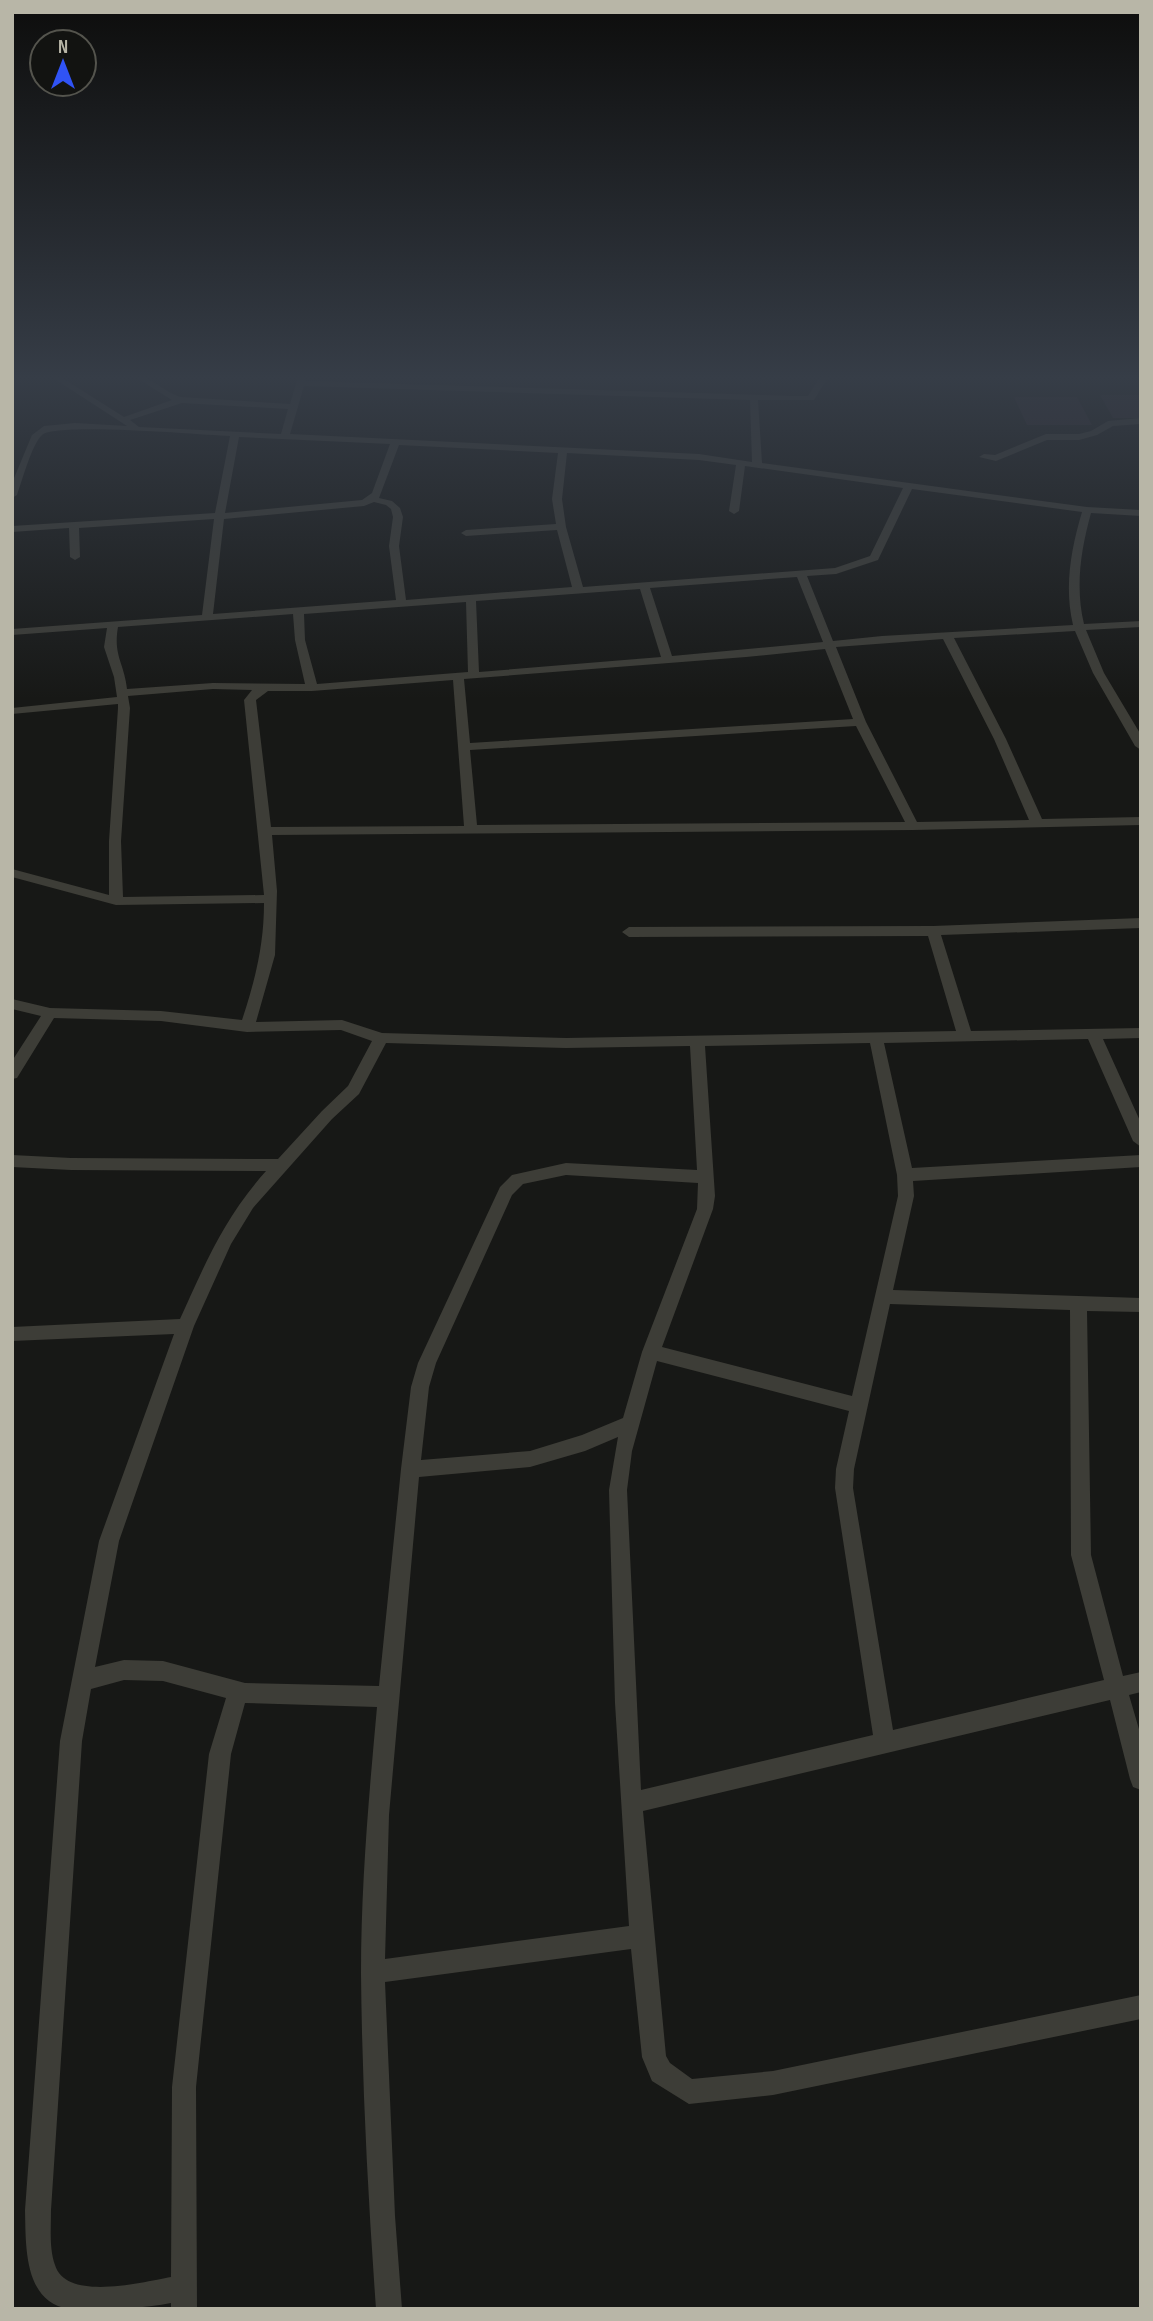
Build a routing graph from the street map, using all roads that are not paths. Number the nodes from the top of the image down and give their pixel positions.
1 (226, 482) edge
2 (381, 482) edge
3 (558, 482) edge
4 (738, 482) edge
5 (890, 482) edge
6 (909, 485) junction
7 (373, 499) junction
8 (734, 510) dead end
9 (1087, 510) junction
10 (1141, 513) edge
11 (219, 516) junction
12 (74, 525) junction
13 (561, 527) junction
14 (12, 530) edge
15 (466, 533) dead end
16 (75, 557) dead end
17 (801, 574) junction
18 (644, 585) junction
19 (578, 589) junction
20 (471, 597) junction
21 (401, 601) junction
22 (298, 609) junction
23 (207, 616) junction
24 (113, 624) junction
25 (1141, 624) edge
26 (1079, 626) junction
27 (12, 632) edge
28 (947, 636) junction
29 (829, 644) junction
30 (667, 659) junction
31 (474, 674) junction
32 (458, 677) junction
33 (312, 688) junction
34 (263, 689) junction
35 (123, 696) junction
36 (12, 710) edge
37 (860, 722) junction
38 (1141, 746) edge
39 (463, 747) junction
40 (1141, 821) edge
41 (1037, 823) junction
42 (913, 826) junction
43 (471, 828) junction
44 (267, 831) junction
45 (12, 873) edge
46 (269, 899) junction
47 (116, 901) junction
48 (1141, 923) edge
49 (933, 931) junction
50 (629, 932) dead end
51 (12, 1004) edge
52 (50, 1013) junction
53 (247, 1027) junction
54 (1141, 1033) edge
55 (1093, 1034) junction
56 (965, 1037) junction
57 (381, 1038) junction
58 (876, 1038) junction
59 (697, 1040) junction
60 (12, 1074) edge
61 (1141, 1140) edge
62 (12, 1161) edge
63 (1141, 1161) edge
64 (284, 1165) junction
65 (905, 1175) junction
66 (705, 1177) junction
67 (883, 1297) junction
68 (1078, 1303) junction
69 (1141, 1305) edge
70 (186, 1326) junction
71 (12, 1334) edge
72 (651, 1352) junction
73 (859, 1406) junction
74 (631, 1423) junction
75 (410, 1469) junction
76 (83, 1681) junction
77 (1141, 1682) edge
78 (1118, 1687) junction
79 (238, 1691) junction
80 (388, 1697) junction
81 (885, 1743) junction
82 (1141, 1779) edge
83 (632, 1803) junction
84 (642, 1936) junction
85 (373, 1972) junction
86 (1141, 2007) edge
87 (184, 2298) edge
88 (389, 2309) edge

1 - 11 street
2 - 7 street
3 - 13 street
4 - 8 street
5 - 6 street
6 - 9 street
6 - 17 street
7 - 11 street
7 - 21 street
9 - 10 street
9 - 26 street
11 - 12 street
11 - 23 street
12 - 14 street
12 - 16 street
13 - 15 street
13 - 19 street
17 - 18 street
17 - 29 street
18 - 19 street
18 - 30 street
19 - 20 street
20 - 21 street
20 - 31 street
21 - 22 street
22 - 23 street
22 - 33 street
23 - 24 street
24 - 27 street
24 - 35 street
25 - 26 street
26 - 28 street
26 - 38 street
28 - 29 street
28 - 41 street
29 - 30 street
29 - 37 street
30 - 31 street
31 - 32 street
32 - 33 street
32 - 39 street
33 - 34 street
34 - 35 street
34 - 44 street
35 - 36 street
35 - 47 street
37 - 39 street
37 - 42 street
39 - 43 street
40 - 41 street
41 - 42 street
42 - 43 street
43 - 44 street
44 - 46 street
45 - 47 street
46 - 47 street
46 - 53 street
48 - 49 street
49 - 50 street
49 - 56 street
51 - 52 street
52 - 53 street
52 - 60 street
53 - 57 street
54 - 55 street
55 - 56 street
55 - 61 street
56 - 58 street
57 - 59 street
57 - 64 street
58 - 59 street
58 - 65 street
59 - 66 street
62 - 64 street
63 - 65 street
64 - 70 street
65 - 67 street
66 - 72 street
66 - 75 street
67 - 68 street
67 - 73 street
68 - 69 street
68 - 78 street
70 - 71 street
70 - 76 street
72 - 73 street
72 - 74 street
73 - 81 street
74 - 75 street
74 - 83 street
75 - 80 street
76 - 79 street
76 - 87 street
77 - 78 street
78 - 81 street
78 - 82 street
79 - 80 street
79 - 87 street
80 - 85 street
81 - 83 street
83 - 84 street
84 - 85 street
84 - 86 street
85 - 88 street

